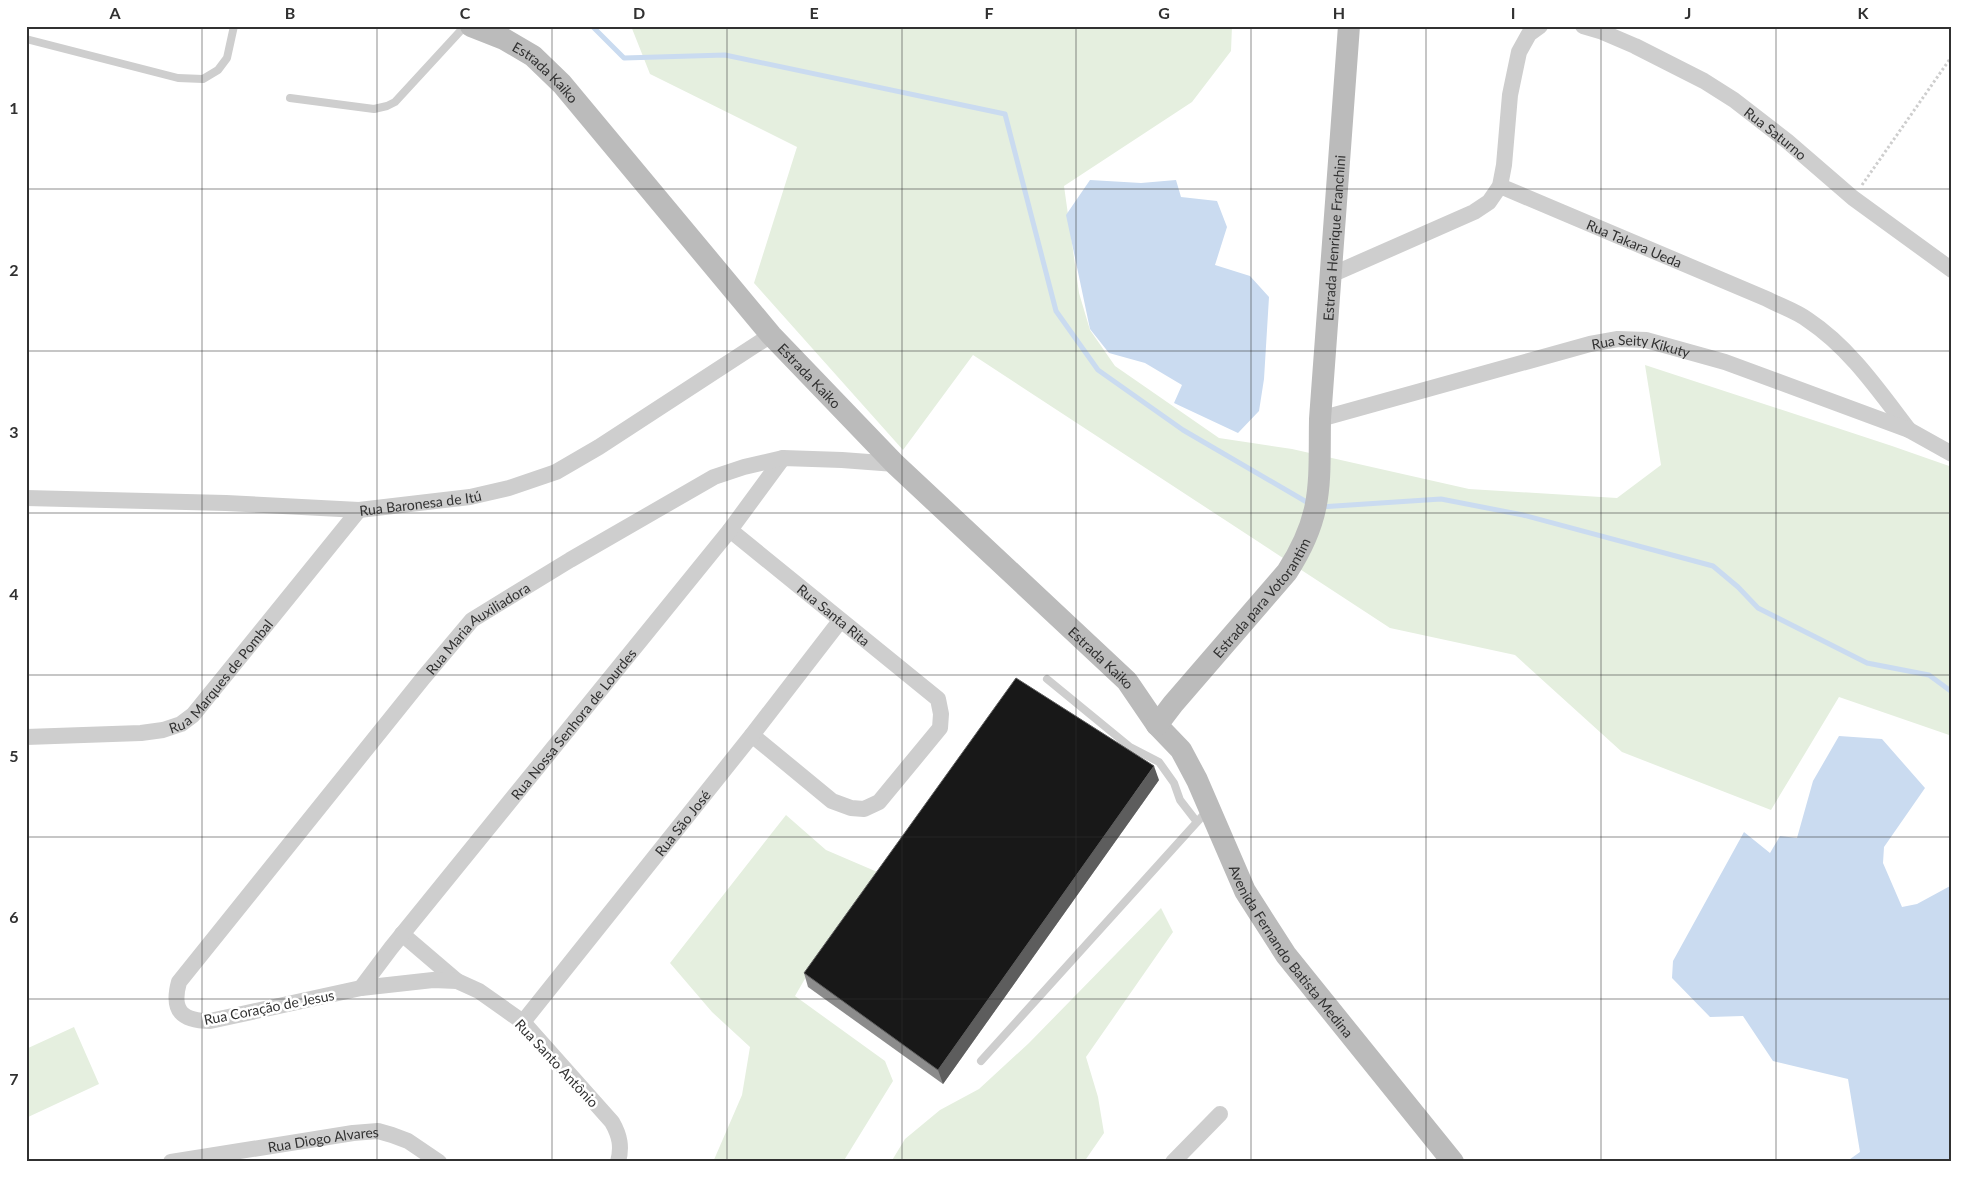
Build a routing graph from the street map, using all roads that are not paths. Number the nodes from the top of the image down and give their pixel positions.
1 (234, 26) edge
2 (466, 26) edge
3 (471, 26) edge
4 (1350, 26) edge
5 (1540, 26) edge
6 (1583, 26) edge
7 (26, 39) edge
8 (290, 98) dead end
9 (1500, 186) junction
10 (1951, 268) edge
11 (1330, 274) junction
12 (771, 335) junction
13 (1320, 419) junction
14 (1909, 430) junction
15 (1320, 448) joint
16 (1952, 454) edge
17 (783, 458) junction
18 (895, 464) junction
19 (26, 498) edge
20 (359, 510) junction
21 (730, 530) junction
22 (840, 621) junction
23 (1047, 679) dead end
24 (1156, 725) junction
25 (752, 735) junction
26 (26, 737) edge
27 (1202, 816) junction
28 (402, 934) junction
29 (456, 981) junction
30 (179, 982) joint
31 (361, 988) junction
32 (522, 1022) junction
33 (981, 1060) dead end
34 (1220, 1114) dead end
35 (620, 1154) edge
36 (170, 1162) edge
37 (439, 1162) edge
38 (1173, 1162) edge
39 (1453, 1162) edge

1 - 7 lane
2 - 8 lane
3 - 12 street, Estrada Kaiko
4 - 11 street, Estrada Henrique Franchini
5 - 9 street
6 - 10 street, Rua Saturno
9 - 11 street
9 - 14 street, Rua Takara Ueda
11 - 13 street, Estrada Henrique Franchini
12 - 18 street, Estrada Kaiko
12 - 20 street, Rua Baronesa de Itú
13 - 14 street, Rua Seity Kikuty
13 - 15 street, Estrada Henrique Franchini
14 - 16 street, Rua Seity Kikuty
15 - 24 street, Estrada para Votorantim
17 - 18 street, Rua Maria Auxiliadora
17 - 21 street, Rua Nossa Senhora de Lourdes
17 - 30 street, Rua Maria Auxiliadora
18 - 24 street, Estrada Kaiko
19 - 20 street, Rua Baronesa de Itú
20 - 26 street, Rua Marques de Pombal
21 - 22 street, Rua Santa Rita
21 - 28 street, Rua Nossa Senhora de Lourdes
22 - 25 street, Rua São José
22 - 25 street, Rua Santa Rita
23 - 27 lane
24 - 27 street, Avenida Fernando Batista Medina
25 - 32 street, Rua São José
27 - 33 lane
27 - 39 street, Avenida Fernando Batista Medina
28 - 29 street
28 - 31 street, Rua Nossa Senhora de Lourdes
29 - 31 street, Rua Santo Antônio
29 - 32 street, Rua Santo Antônio
30 - 31 street, Rua Coração de Jesus
32 - 35 street, Rua Santo Antônio
34 - 38 street
36 - 37 street, Rua Diogo Alvares

